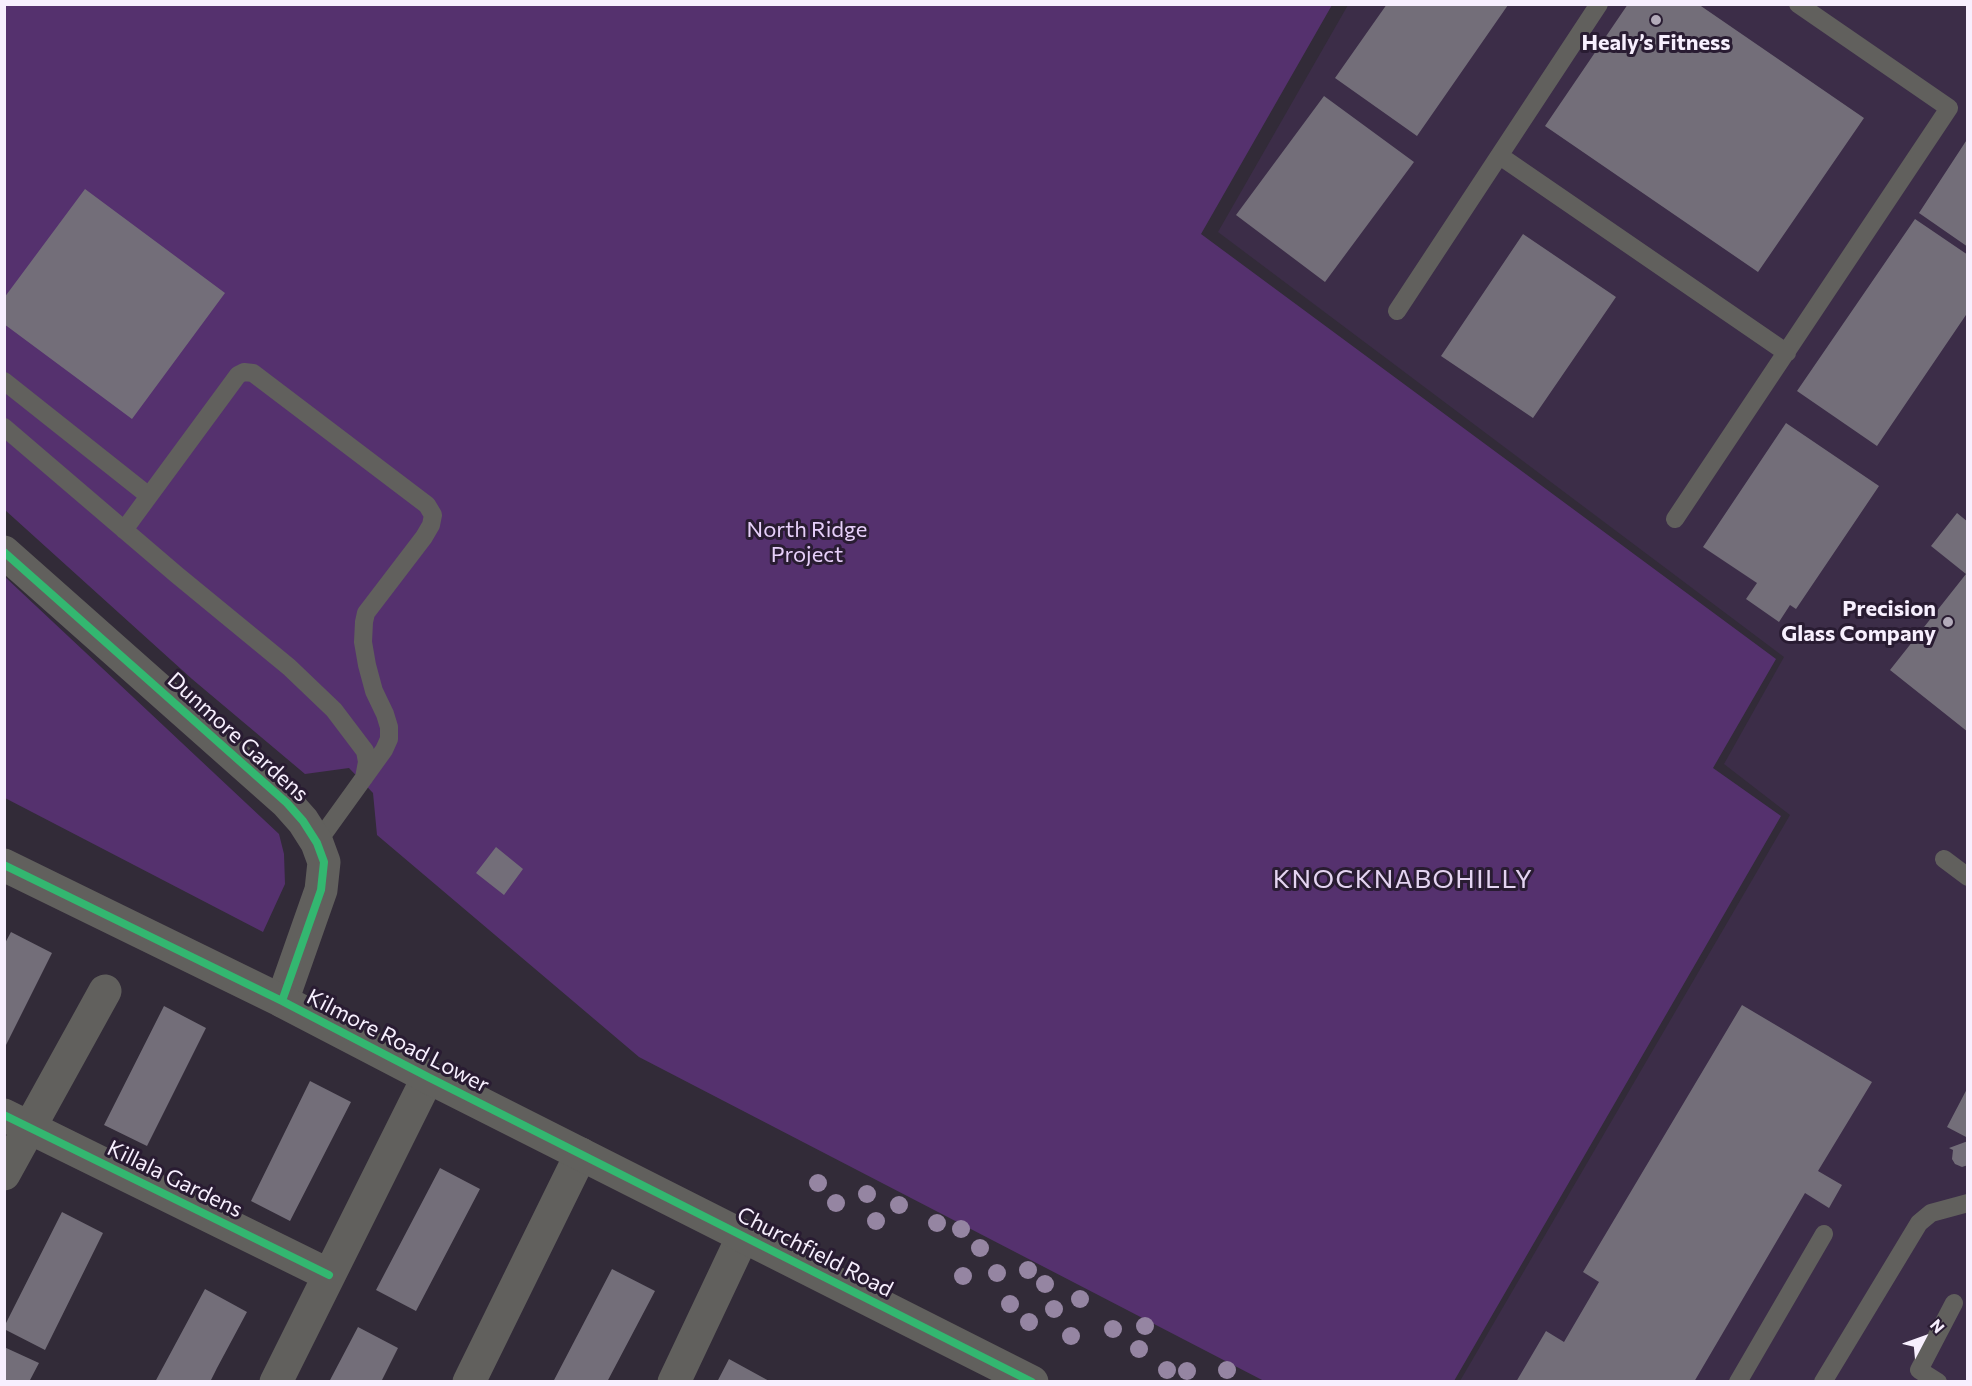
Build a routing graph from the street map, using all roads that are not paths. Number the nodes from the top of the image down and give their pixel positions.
1 (1599, 4) edge
2 (1798, 4) edge
3 (1500, 156) junction
4 (1397, 311) dead end
5 (1787, 352) junction
6 (4, 381) edge
7 (4, 427) edge
8 (149, 496) junction
9 (1675, 519) dead end
10 (124, 530) junction
11 (4, 552) edge
12 (364, 778) junction
13 (317, 843) junction
14 (1944, 859) dead end
15 (4, 865) edge
16 (1968, 877) edge
17 (105, 991) dead end
18 (282, 1001) junction
19 (428, 1077) junction
20 (17, 1121) edge
21 (581, 1154) junction
22 (4, 1174) edge
23 (1968, 1203) edge
24 (1824, 1234) dead end
25 (744, 1236) junction
26 (329, 1275) junction
27 (1954, 1303) dead end
28 (276, 1382) edge
29 (469, 1382) edge
30 (674, 1382) edge
31 (1032, 1382) edge
32 (1738, 1382) edge
33 (1823, 1382) edge
34 (1938, 1382) edge

1 - 3 lane
2 - 5 lane
3 - 4 lane
3 - 5 lane
5 - 9 lane
6 - 8 lane
7 - 10 lane
8 - 10 lane
8 - 12 lane
10 - 12 lane
11 - 13 street, Dunmore Gardens
12 - 13 lane
13 - 18 street, Dunmore Gardens
14 - 16 lane
15 - 18 street, Kilmore Road Lower
17 - 20 street
18 - 19 street, Kilmore Road Lower
19 - 21 street, Kilmore Road Lower
19 - 26 street
20 - 22 street
20 - 26 street, Killala Gardens
21 - 25 street, Churchfield Road
21 - 29 street
23 - 33 lane
24 - 32 lane
25 - 30 street
25 - 31 street, Churchfield Road
26 - 28 street
27 - 34 lane

